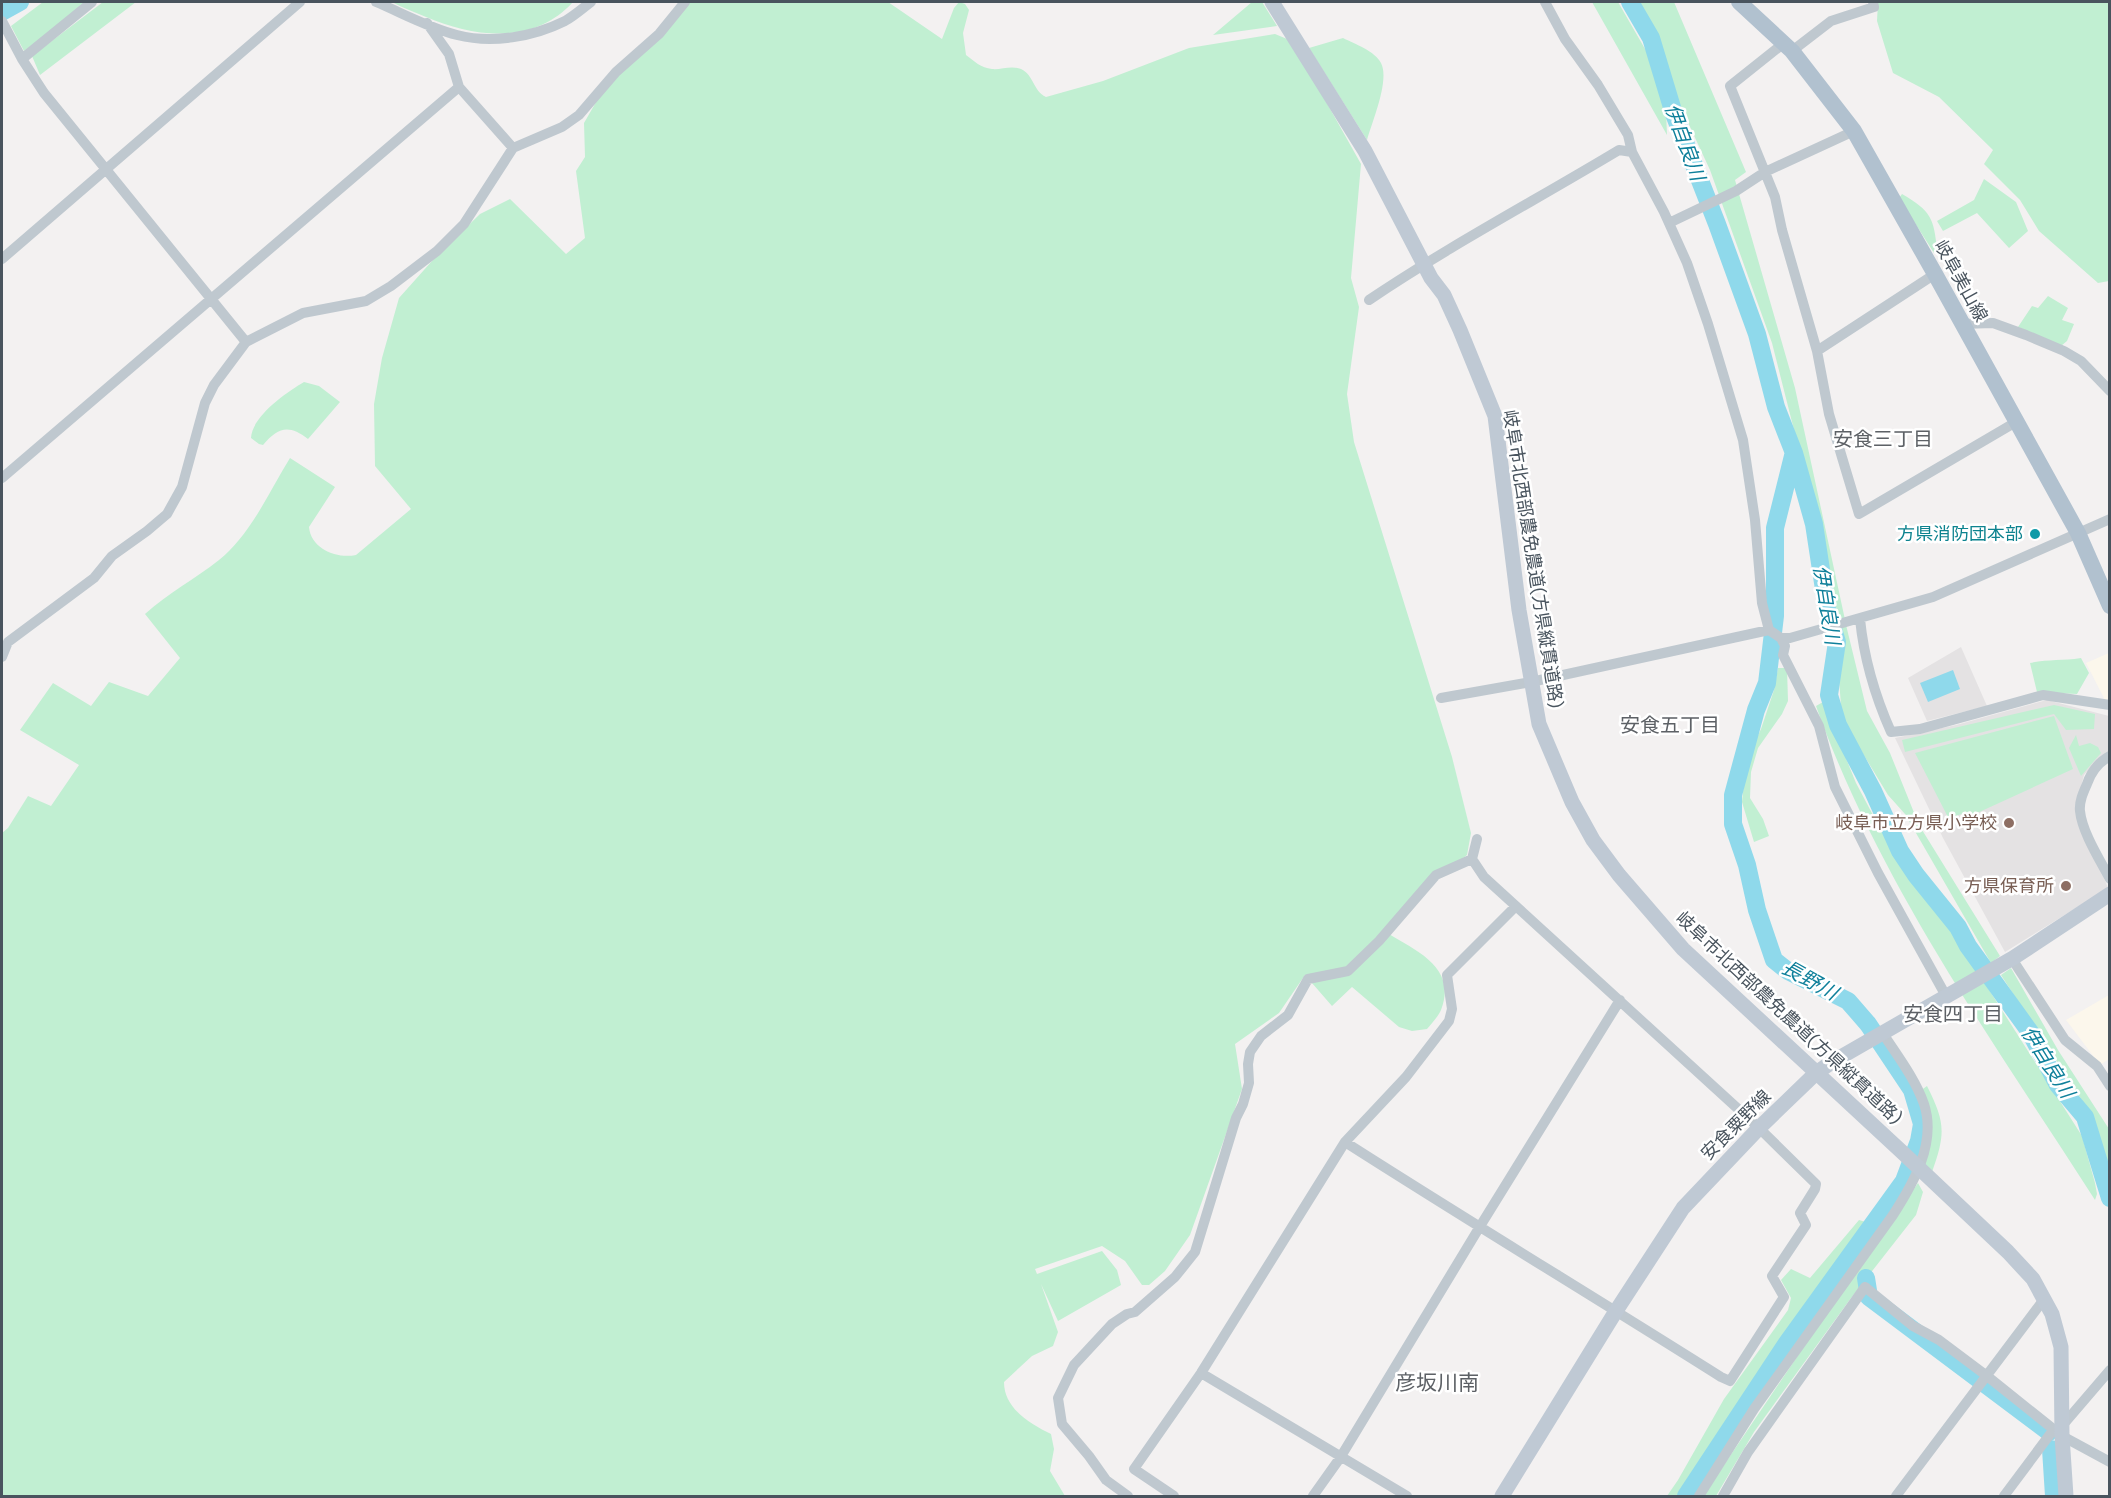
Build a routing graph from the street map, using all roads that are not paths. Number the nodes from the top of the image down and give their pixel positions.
1 (92, 2) edge
2 (300, 2) edge
3 (375, 2) edge
4 (591, 2) edge
5 (685, 2) edge
6 (1272, 2) edge
7 (1545, 2) edge
8 (1739, 2) edge
9 (1873, 2) edge
10 (2, 21) edge
11 (426, 23) junction
12 (1788, 47) junction
13 (20, 55) junction
14 (459, 87) junction
15 (1854, 131) junction
16 (513, 148) junction
17 (1632, 152) junction
18 (106, 168) junction
19 (1765, 172) junction
20 (1669, 223) junction
21 (2, 259) edge
22 (1424, 263) junction
23 (1935, 274) junction
24 (213, 299) junction
25 (1369, 300) dead end
26 (1962, 324) junction
27 (246, 342) junction
28 (1817, 351) junction
29 (2109, 391) edge
30 (2016, 422) junction
31 (2, 478) edge
32 (2109, 519) edge
33 (2078, 533) junction
34 (2109, 606) edge
35 (1857, 619) junction
36 (1769, 630) junction
37 (5, 638) edge
38 (1786, 638) junction
39 (2, 657) edge
40 (1531, 682) junction
41 (1441, 698) dead end
42 (2109, 705) edge
43 (2109, 756) edge
44 (1477, 839) dead end
45 (1472, 859) junction
46 (2109, 879) edge
47 (2109, 894) edge
48 (1516, 906) junction
49 (2015, 961) junction
50 (1950, 994) junction
51 (1620, 1000) junction
52 (1881, 1032) junction
53 (1816, 1073) junction
54 (2109, 1086) edge
55 (1758, 1128) junction
56 (1345, 1142) junction
57 (1918, 1167) junction
58 (1479, 1228) junction
59 (2044, 1298) junction
60 (1616, 1311) junction
61 (2109, 1370) edge
62 (1201, 1373) junction
63 (1984, 1380) junction
64 (2059, 1430) junction
65 (1340, 1458) junction
66 (2109, 1462) edge
67 (1128, 1497) edge
68 (1174, 1497) edge
69 (1313, 1497) edge
70 (1407, 1497) edge
71 (1502, 1497) edge
72 (1699, 1497) edge
73 (1724, 1497) edge
74 (1896, 1497) edge
75 (2004, 1497) edge
76 (2066, 1497) edge

1 - 13 street
2 - 18 street
3 - 11 street
4 - 11 street
5 - 16 street
6 - 22 street
7 - 17 street
8 - 12 main road, 岐阜美山線
9 - 12 street
10 - 13 street
11 - 14 street
12 - 15 main road, 岐阜美山線
12 - 19 street
13 - 18 street
14 - 16 street
14 - 24 street
15 - 19 street
15 - 23 main road, 岐阜美山線
16 - 27 street
17 - 20 street
17 - 22 street
18 - 21 street
18 - 24 street
19 - 20 street
19 - 28 street
20 - 36 street
22 - 25 street
22 - 40 street, 岐阜市北西部農免農道(方県縦貫道路)
23 - 26 main road, 岐阜美山線
23 - 28 street
24 - 27 street
24 - 31 street
26 - 29 street
26 - 30 main road, 岐阜美山線
27 - 37 street
28 - 30 street
30 - 33 main road, 岐阜美山線
32 - 33 street
33 - 34 main road, 岐阜美山線
33 - 35 street
35 - 38 street
35 - 42 street
36 - 38 street
36 - 40 street
37 - 39 street
38 - 50 street
40 - 41 street
40 - 53 street, 岐阜市北西部農免農道(方県縦貫道路)
43 - 46 street
44 - 45 street
45 - 48 street
45 - 67 street
47 - 49 street, 安食粟野線
48 - 51 street
48 - 56 street
49 - 50 street, 安食粟野線
49 - 54 street
50 - 52 street, 安食粟野線
51 - 55 street
51 - 58 street
52 - 53 street, 安食粟野線
52 - 57 street
53 - 55 street, 安食粟野線
53 - 57 street, 岐阜市北西部農免農道(方県縦貫道路)
55 - 60 street, 安食粟野線
55 - 60 street
56 - 58 street
56 - 62 street
57 - 59 street
57 - 72 street
58 - 60 street
58 - 65 street
59 - 63 street
59 - 64 street
60 - 71 street, 安食粟野線
61 - 64 street
62 - 65 street
62 - 68 street
63 - 64 street
63 - 73 street
63 - 74 street
64 - 66 street
64 - 75 street
64 - 76 street
65 - 69 street
65 - 70 street

